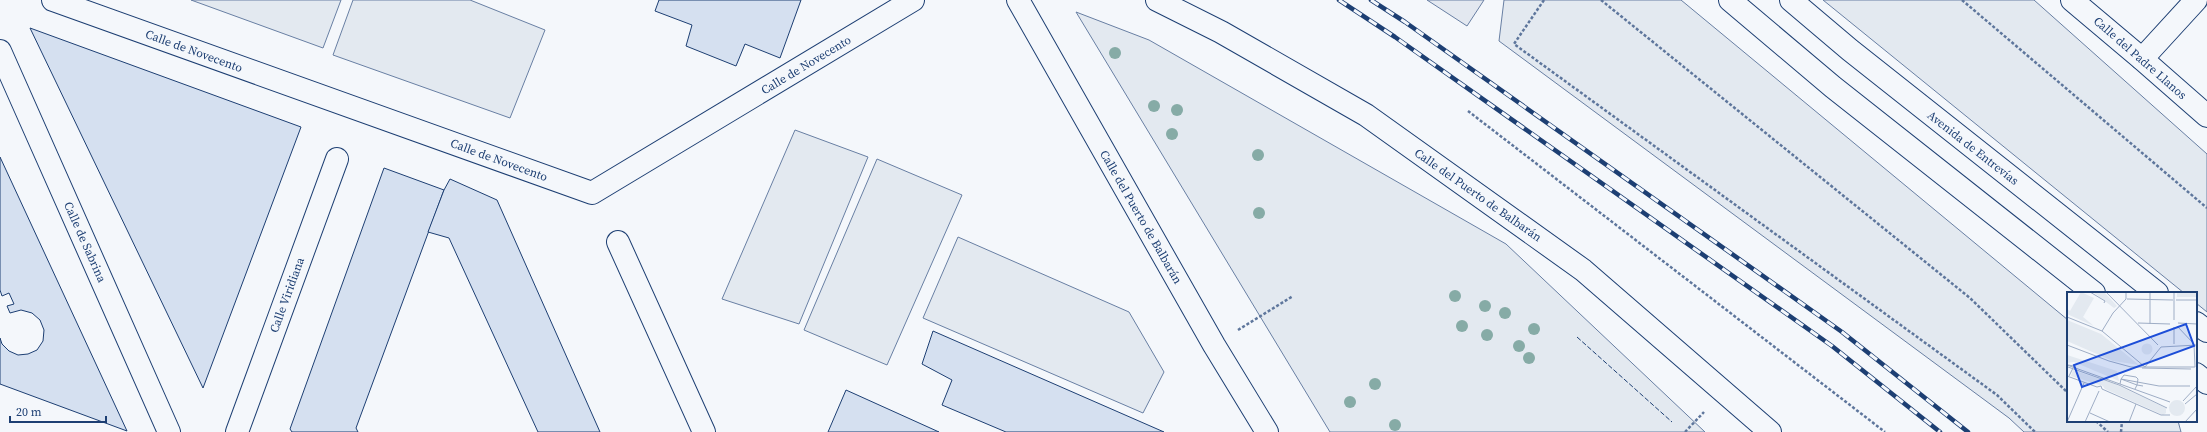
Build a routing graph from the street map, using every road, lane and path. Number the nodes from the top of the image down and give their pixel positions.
1 (53, 0) edge
2 (914, 0) edge
3 (1018, 0) edge
4 (1157, 0) edge
5 (1544, 0) edge
6 (1600, 0) edge
7 (1730, 0) edge
8 (1791, 0) edge
9 (1962, 0) edge
10 (2072, 0) edge
11 (2196, 0) edge
12 (0, 51) edge
13 (2142, 59) junction
14 (1468, 111) dead end
15 (2207, 116) edge
16 (337, 158) dead end
17 (2207, 208) edge
18 (618, 242) dead end
19 (2093, 292) edge
20 (2156, 292) edge
21 (1293, 296) dead end
22 (2197, 324) edge
23 (2207, 331) edge
24 (1214, 345) junction
25 (2197, 375) edge
26 (2207, 383) edge
27 (2067, 392) edge
28 (2097, 422) edge
29 (2122, 422) edge
30 (169, 432) edge
31 (237, 432) edge
32 (704, 432) edge
33 (1266, 432) edge
34 (1770, 432) edge
35 (1885, 432) edge
36 (2035, 432) edge
37 (2108, 432) edge
38 (2121, 432) edge

1 - 2 street, Calle de Novecento
3 - 24 street, Calle del Puerto de Balbarán
4 - 34 street, Calle del Puerto de Balbarán
5 - 36 path
6 - 27 path
7 - 19 street
8 - 20 street, Avenida de Entrevías
9 - 17 path
10 - 13 street, Calle del Padre Llanos
11 - 13 street
12 - 30 street, Calle de Sabrina
13 - 15 street, Calle del Padre Llanos
14 - 35 path
16 - 31 street, Calle Viridiana
18 - 32 street
21 - 24 path
22 - 23 street
24 - 33 street, Calle del Puerto de Balbarán
25 - 26 street
28 - 37 path
29 - 38 path

